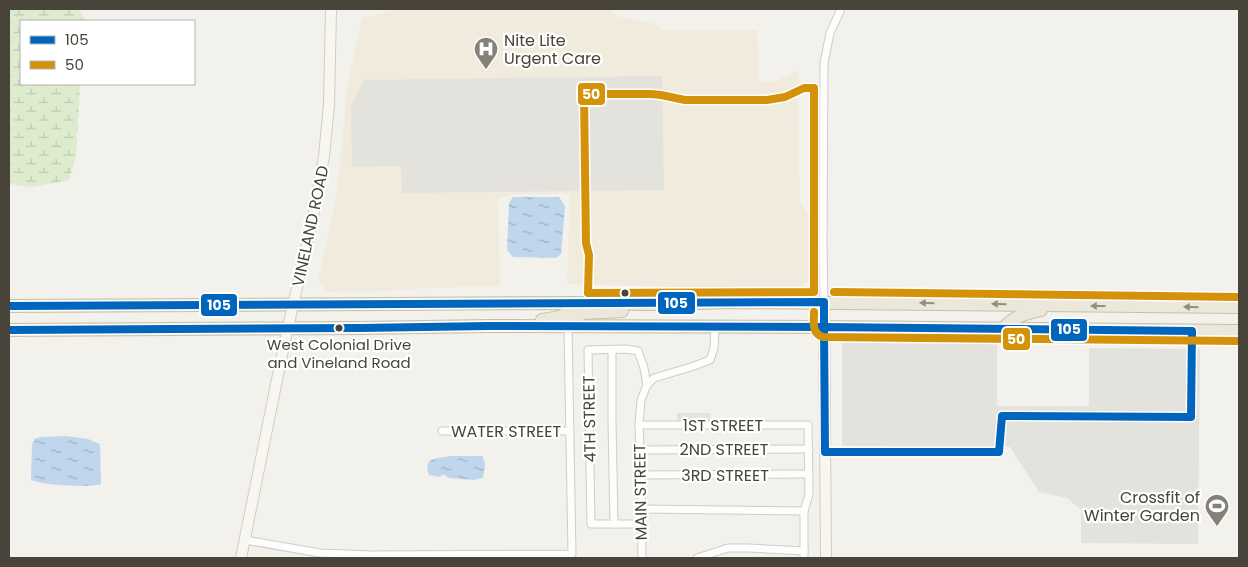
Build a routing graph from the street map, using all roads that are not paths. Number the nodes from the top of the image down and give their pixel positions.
1 (331, 9) edge
2 (841, 9) edge
3 (578, 302) junction
4 (824, 302) junction
5 (294, 304) junction
6 (652, 304) junction
7 (9, 306) edge
8 (1058, 306) junction
9 (1239, 307) edge
10 (488, 326) junction
11 (568, 327) junction
12 (714, 327) junction
13 (824, 327) junction
14 (288, 329) junction
15 (1003, 329) junction
16 (9, 330) edge
17 (1239, 331) edge
18 (612, 350) junction
19 (646, 385) junction
20 (639, 425) junction
21 (442, 431) dead end
22 (570, 431) junction
23 (808, 449) junction
24 (640, 450) junction
25 (809, 474) junction
26 (641, 475) junction
27 (641, 509) junction
28 (804, 511) junction
29 (614, 524) junction
30 (641, 524) junction
31 (245, 540) junction
32 (783, 554) edge
33 (804, 555) edge
34 (241, 558) edge
35 (642, 558) edge
36 (697, 558) edge
37 (826, 558) edge

1 - 5 main road, VINELAND ROAD
2 - 4 street
3 - 5 highway
3 - 6 highway
3 - 10 highway
4 - 6 highway
8 -> 4 highway
4 - 13 main road
5 - 7 highway
5 - 14 main road, VINELAND ROAD
6 - 11 highway
9 -> 8 highway
8 - 15 highway
10 - 11 highway
10 - 14 highway
11 - 12 highway
11 - 22 street
12 - 13 highway
12 - 19 street
13 - 15 highway
13 - 37 main road
14 - 16 highway
14 - 31 main road, VINELAND ROAD
15 - 17 highway
18 - 19 street, 4TH STREET
18 - 29 street
18 - 29 street, 4TH STREET
19 - 20 street, MAIN STREET
20 - 23 street, 1ST STREET
20 - 24 street, MAIN STREET
21 - 22 street, WATER STREET
22 - 31 street
23 - 24 street, 2ND STREET
23 - 25 street
24 - 26 street, MAIN STREET
25 - 26 street, 3RD STREET
25 - 28 street
26 - 27 street, MAIN STREET
27 - 28 street
27 - 30 street, MAIN STREET
28 - 33 street
29 - 30 street, 4TH STREET
30 - 35 street, MAIN STREET
31 - 34 main road, VINELAND ROAD
32 - 33 street
32 - 36 street

